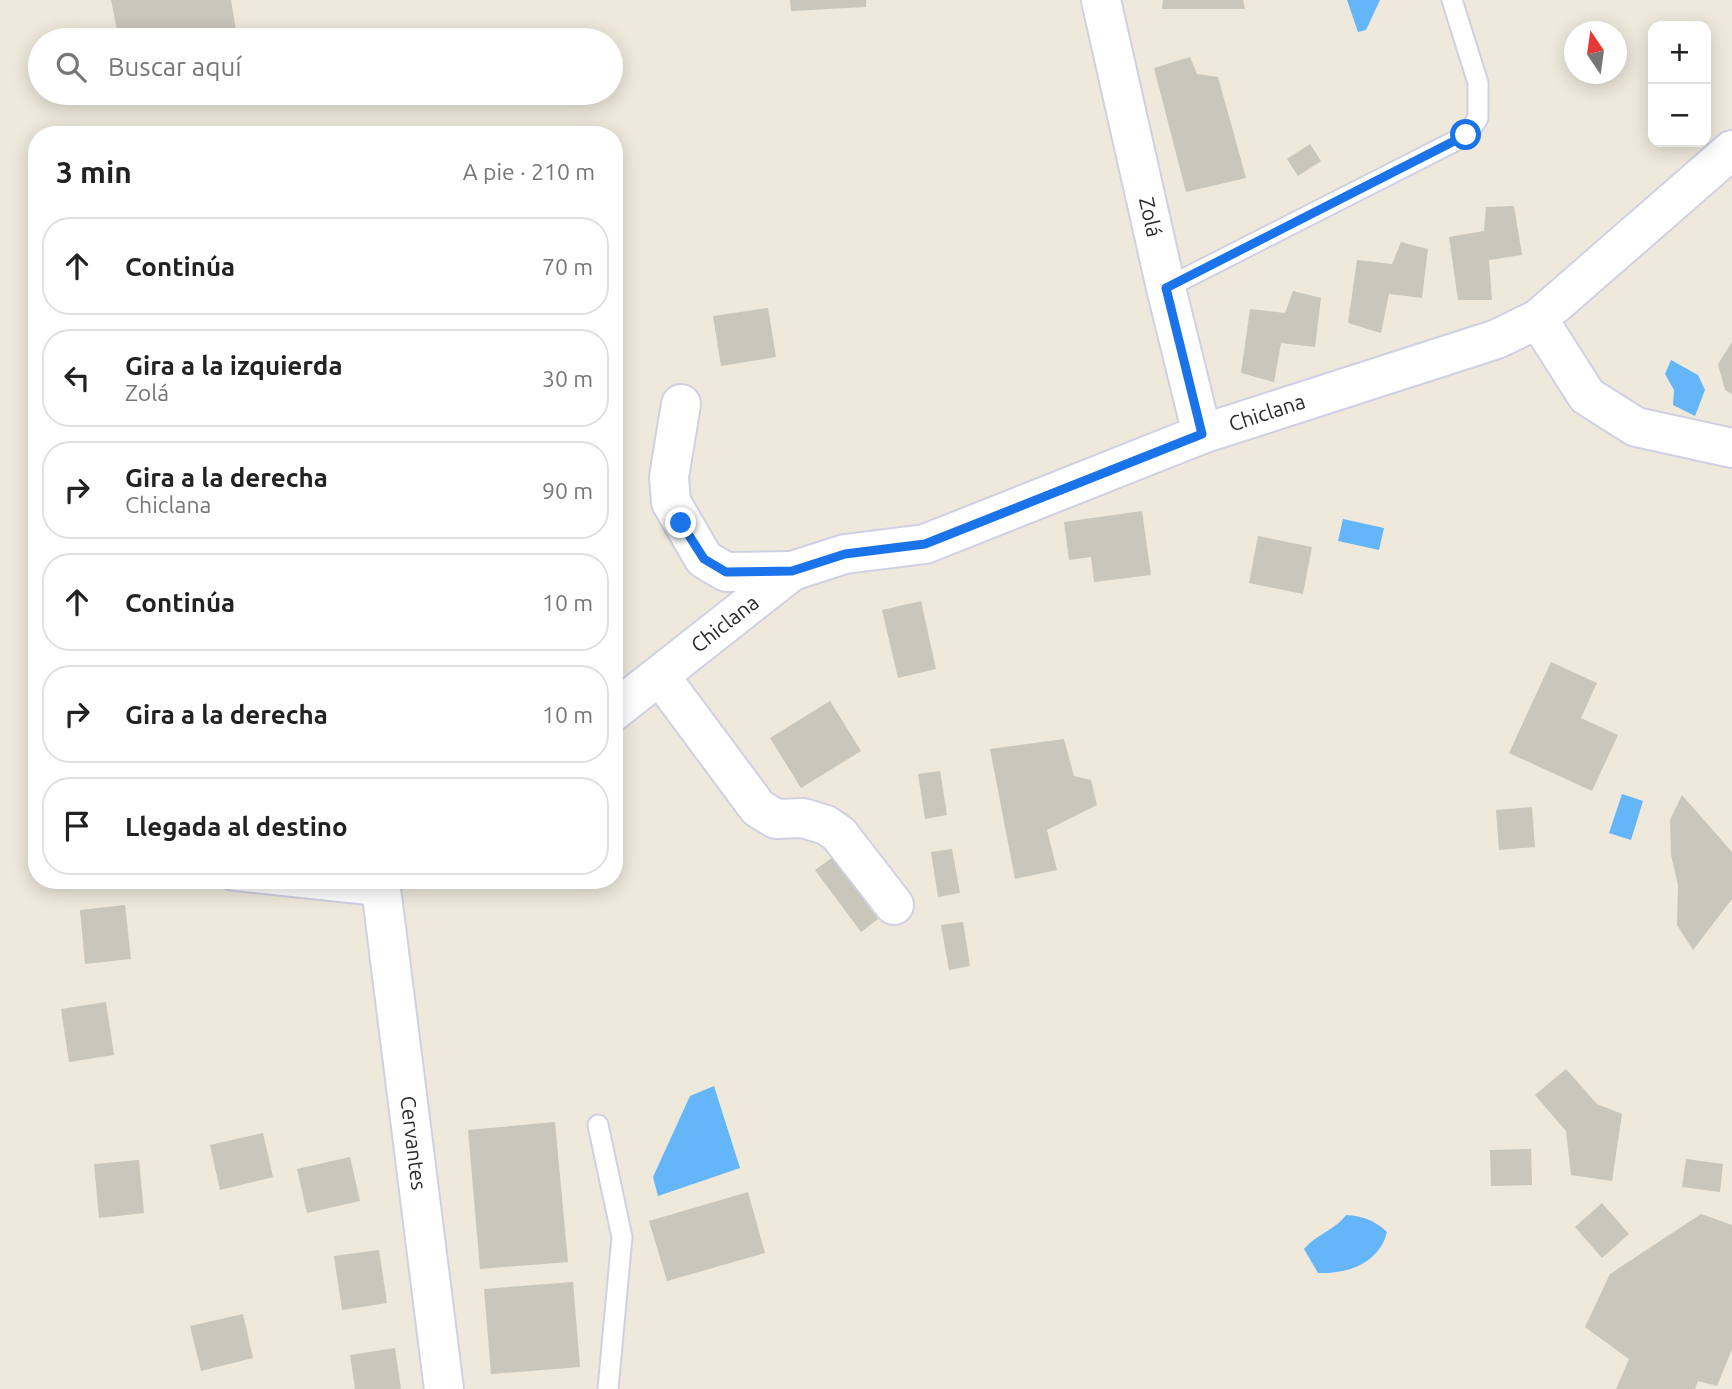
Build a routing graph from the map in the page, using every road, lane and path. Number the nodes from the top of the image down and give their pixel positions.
1 (1101, 0) edge
2 (1452, 0) edge
3 (1732, 150) edge
4 (1166, 288) junction
5 (1538, 319) junction
6 (681, 404) dead end
7 (1202, 434) junction
8 (1732, 448) edge
9 (792, 571) junction
10 (660, 676) junction
11 (623, 699) edge
12 (316, 889) edge
13 (382, 896) joint
14 (894, 905) dead end
15 (598, 1125) dead end
16 (444, 1389) edge
17 (608, 1389) edge

1 - 4 street, Zolá
2 - 4 lane
3 - 5 street, Chiclana
4 - 7 street, Zolá
5 - 7 street, Chiclana
5 - 8 street
6 - 9 street
7 - 9 street, Chiclana
9 - 10 street, Chiclana
10 - 11 street, Chiclana
10 - 14 street
12 - 13 lane
13 - 16 street, Cervantes
15 - 17 lane

